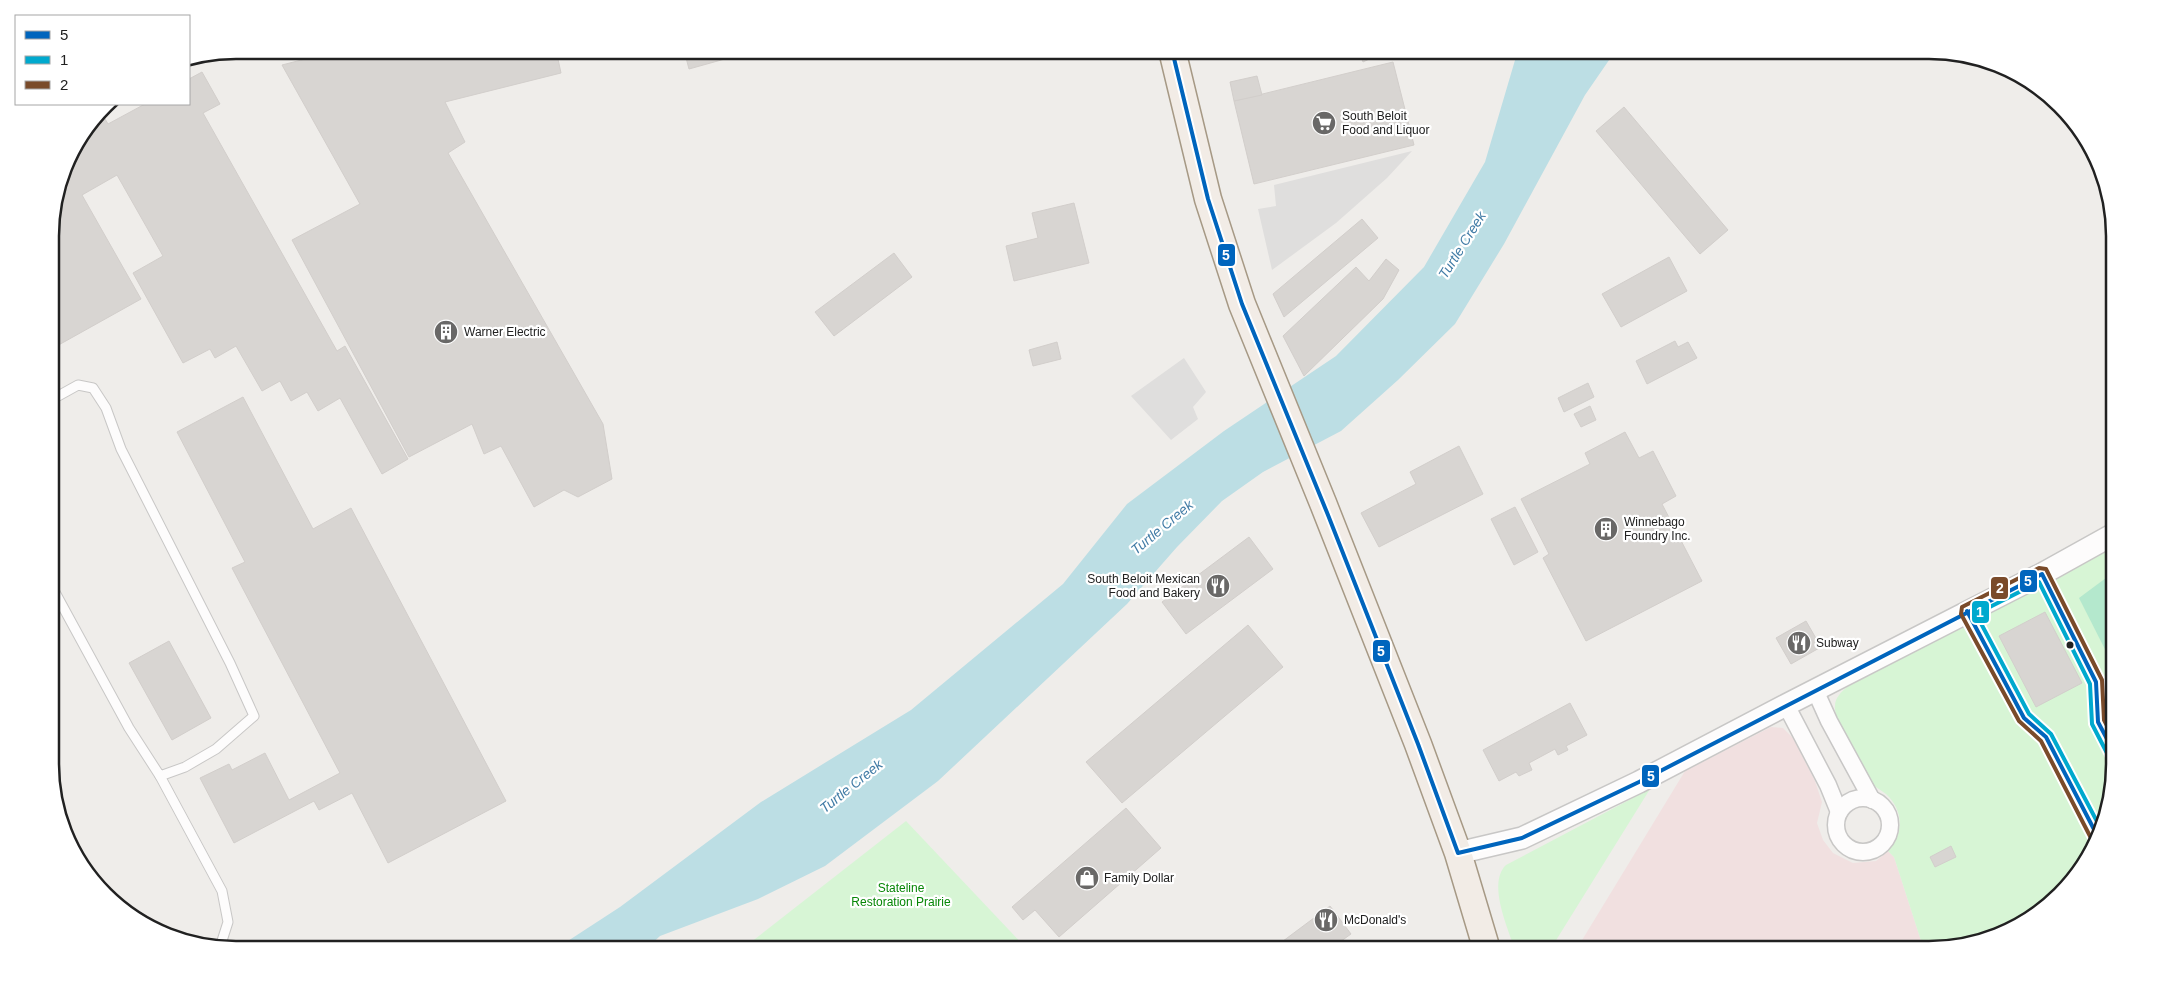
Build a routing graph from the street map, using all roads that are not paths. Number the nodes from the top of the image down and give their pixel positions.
1 (1174, 59) edge
2 (59, 396) edge
3 (2106, 538) edge
4 (2042, 574) junction
5 (59, 600) edge
6 (1967, 611) junction
7 (1814, 690) junction
8 (1786, 705) junction
9 (2106, 737) edge
10 (160, 776) junction
11 (1872, 800) junction
12 (1839, 812) junction
13 (2094, 829) edge
14 (1458, 853) junction
15 (222, 941) edge
16 (1484, 941) edge

1 - 14 main road
2 - 10 lane
3 - 4 street
4 - 6 street
4 - 9 lane
5 - 10 lane
6 - 7 street
6 - 13 lane
7 - 8 street
7 - 11 street
8 - 12 street
8 - 14 street
10 - 15 lane
11 - 12 street
11 - 12 street
14 - 16 main road

